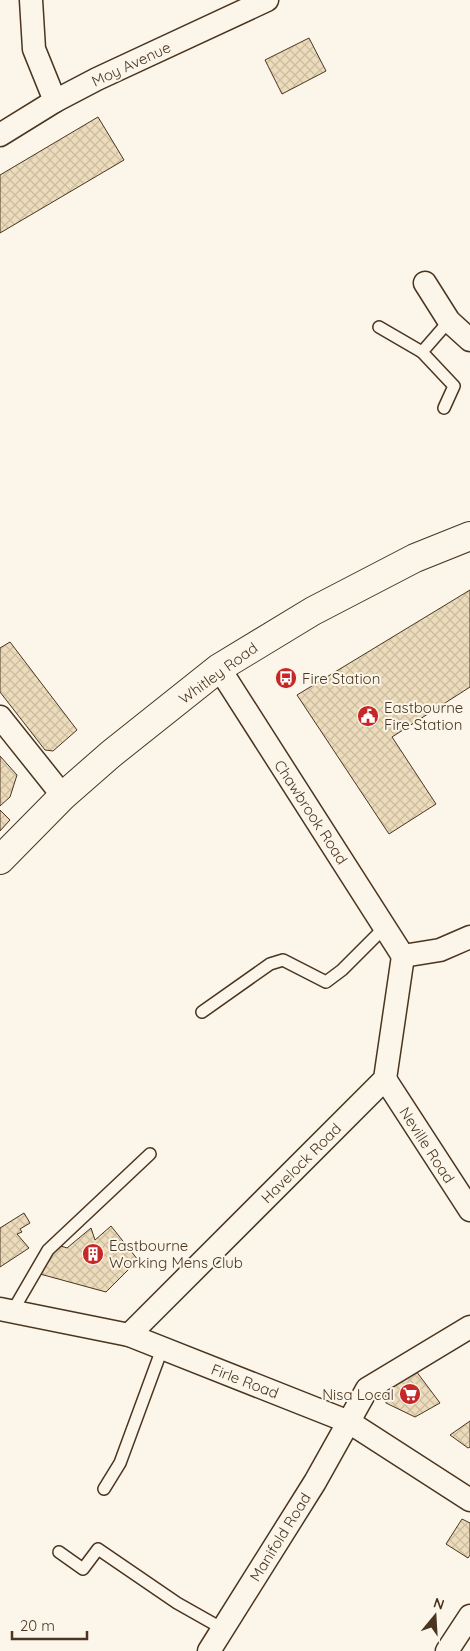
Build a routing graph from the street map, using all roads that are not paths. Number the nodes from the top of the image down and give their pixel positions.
1 (31, 0) edge
2 (266, 0) edge
3 (55, 101) junction
4 (0, 135) edge
5 (426, 283) dead end
6 (449, 320) junction
7 (379, 327) dead end
8 (470, 340) edge
9 (422, 352) junction
10 (444, 408) dead end
11 (470, 536) edge
12 (219, 668) junction
13 (0, 717) edge
14 (63, 796) junction
15 (0, 860) edge
16 (385, 927) junction
17 (470, 937) edge
18 (404, 956) junction
19 (202, 1012) dead end
20 (385, 1079) junction
21 (150, 1154) dead end
22 (470, 1210) edge
23 (6, 1310) edge
24 (470, 1327) edge
25 (128, 1335) junction
26 (162, 1349) junction
27 (349, 1422) junction
28 (104, 1489) dead end
29 (470, 1500) edge
30 (59, 1552) dead end
31 (470, 1616) edge
32 (223, 1629) junction
33 (209, 1651) edge
34 (447, 1651) edge

1 - 3 street
2 - 3 street, Moy Avenue
3 - 4 street, Moy Avenue
5 - 6 street
6 - 8 street
6 - 9 lane
7 - 9 lane
9 - 10 lane
11 - 12 main road, Whitley Road
12 - 14 main road, Whitley Road
12 - 16 street, Chawbrook Road
13 - 14 street
14 - 15 main road, Whitley Road
16 - 18 street, Chawbrook Road
16 - 19 lane
17 - 18 street
18 - 20 street
20 - 22 street, Neville Road
20 - 25 street, Havelock Road
21 - 23 lane
23 - 25 street, Firle Road
24 - 27 street, Manifold Road
25 - 26 street, Firle Road
26 - 27 street, Firle Road
26 - 28 lane
27 - 29 street, Firle Road
27 - 32 street, Manifold Road
30 - 32 lane
31 - 34 street
32 - 33 street, Manifold Road

